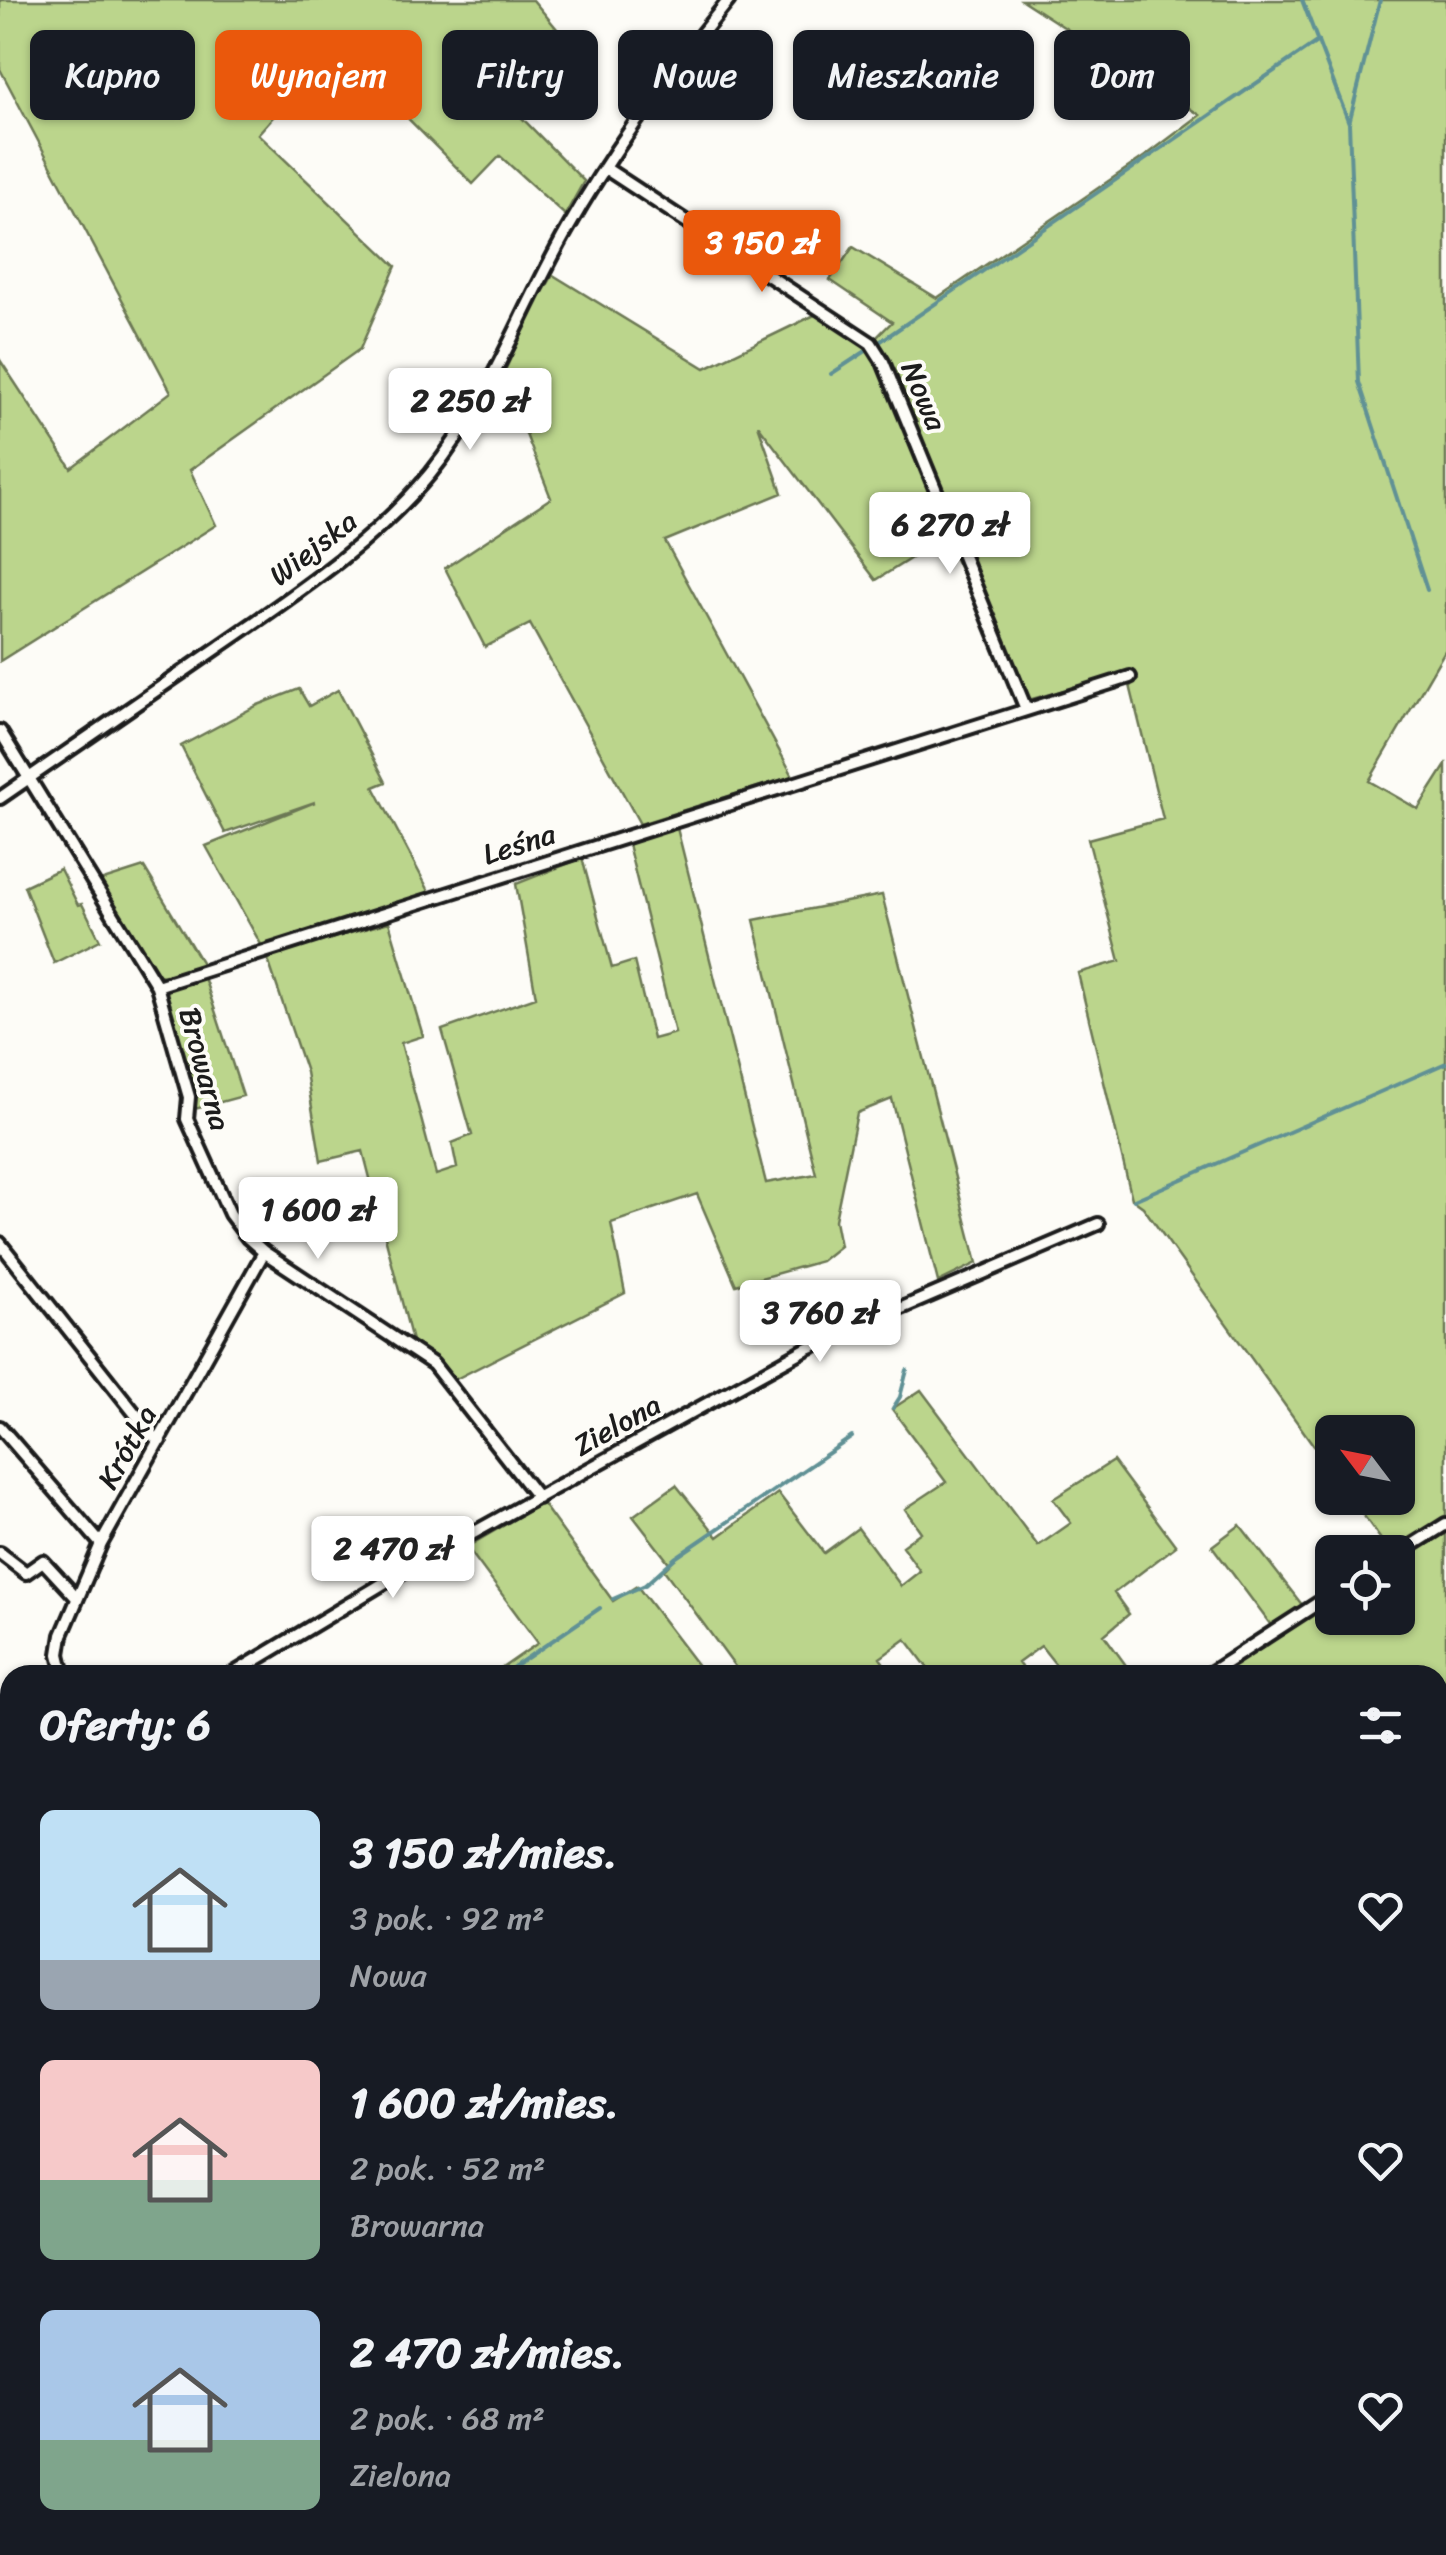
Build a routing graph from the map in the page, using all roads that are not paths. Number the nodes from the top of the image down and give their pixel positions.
1 (729, 0) edge
2 (605, 168) junction
3 (1130, 676) dead end
4 (1026, 709) junction
5 (0, 731) edge
6 (28, 778) junction
7 (0, 798) edge
8 (157, 986) junction
9 (1098, 1224) dead end
10 (0, 1243) edge
11 (264, 1252) junction
12 (0, 1427) edge
13 (160, 1441) junction
14 (538, 1498) junction
15 (1446, 1524) edge
16 (1415, 1543) edge
17 (101, 1544) junction
18 (0, 1553) edge
19 (78, 1598) junction
20 (1315, 1605) edge
21 (63, 1665) edge
22 (248, 1665) edge
23 (1222, 1665) edge

1 - 2 street, Wiejska
2 - 4 street, Nowa
2 - 6 street, Wiejska
3 - 4 street, Leśna
4 - 8 street, Leśna
5 - 6 street
6 - 7 street, Wiejska
6 - 8 street
8 - 11 street, Browarna
9 - 14 street, Zielona
10 - 13 street
11 - 13 street, Krótka
11 - 14 street, Browarna
12 - 17 street
13 - 17 street, Krótka
14 - 22 street, Zielona
15 - 16 street
17 - 19 street, Krótka
18 - 19 street
19 - 21 street, Krótka
20 - 23 street

